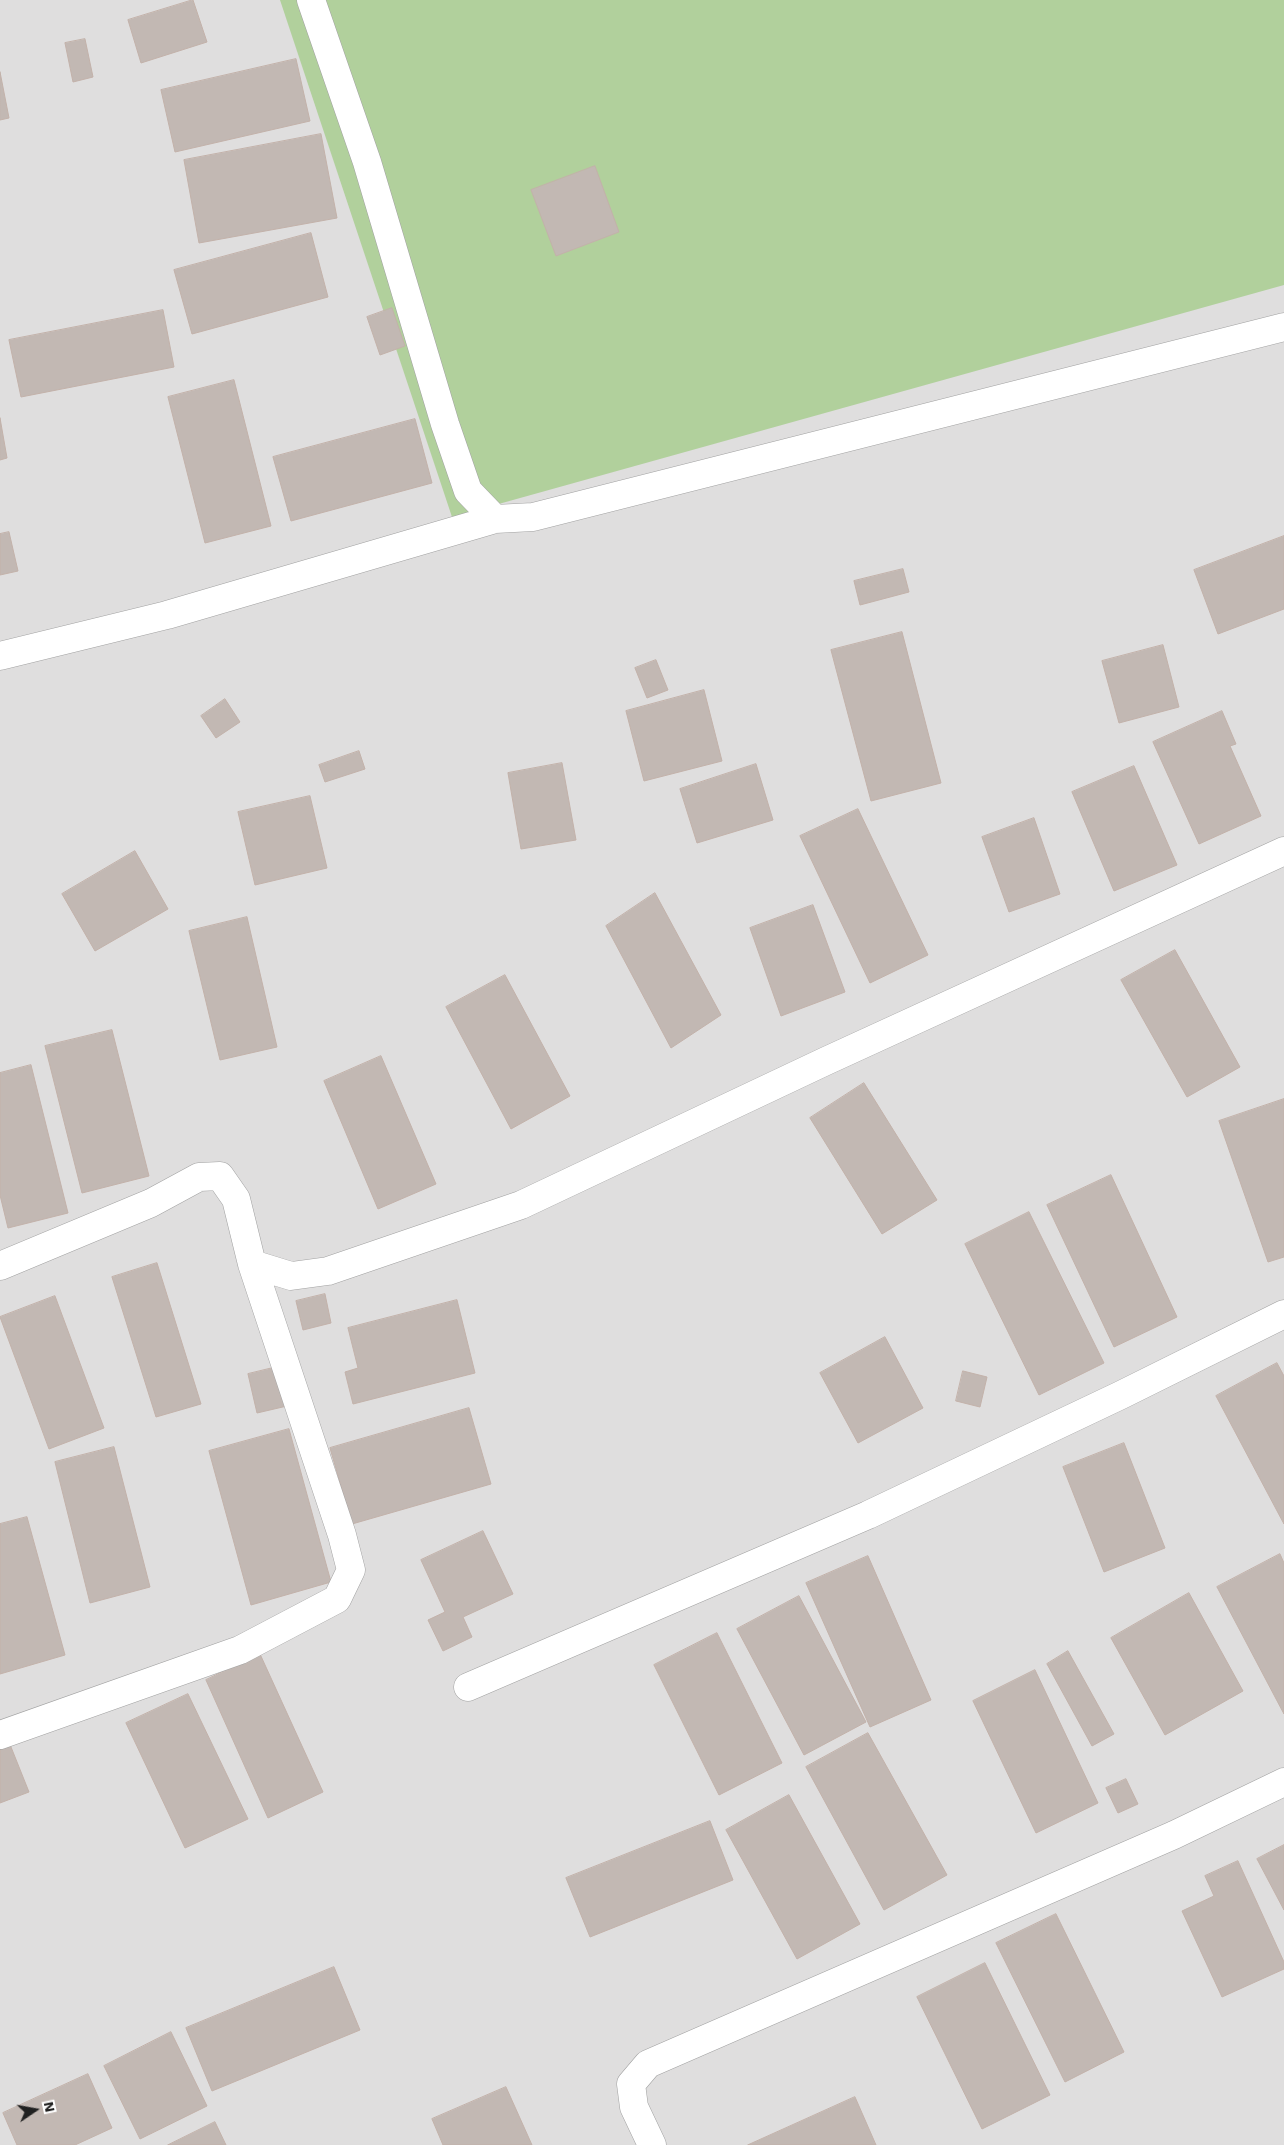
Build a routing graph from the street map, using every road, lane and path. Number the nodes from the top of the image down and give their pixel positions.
1 (311, 0) edge
2 (1284, 327) edge
3 (495, 519) junction
4 (0, 656) edge
5 (1284, 851) edge
6 (252, 1264) junction
7 (0, 1266) edge
8 (1284, 1314) edge
9 (468, 1687) dead end
10 (0, 1736) edge
11 (1284, 1782) edge
12 (652, 2145) edge

1 - 3 street
2 - 3 street
3 - 4 street
5 - 6 street
6 - 7 street
6 - 10 street
8 - 9 street
11 - 12 street

